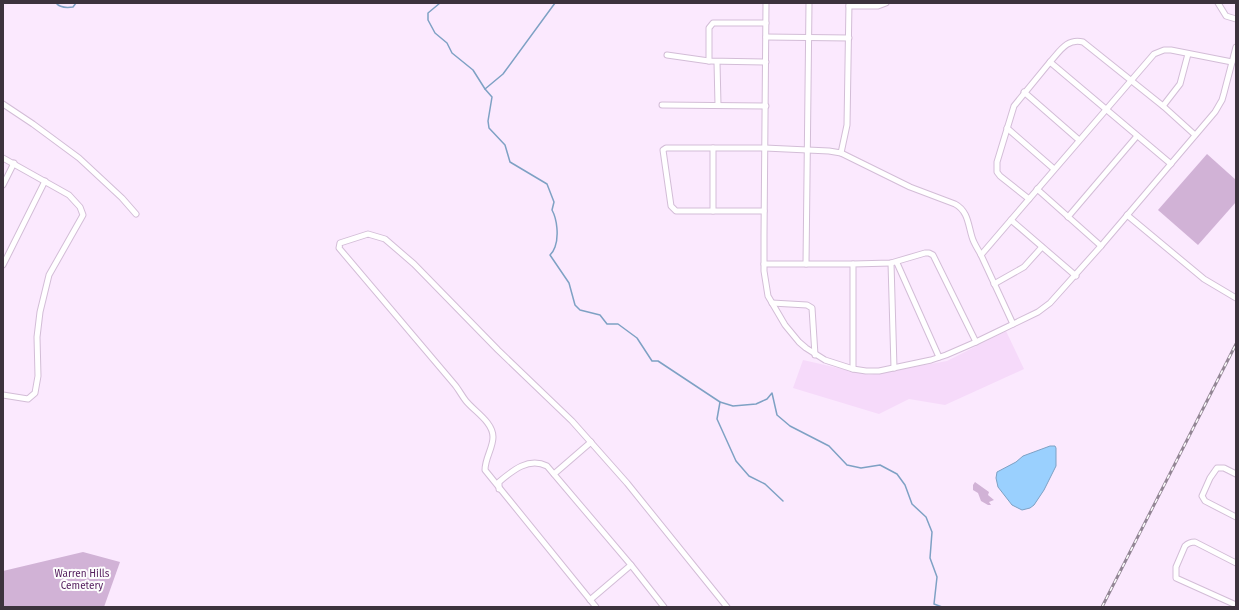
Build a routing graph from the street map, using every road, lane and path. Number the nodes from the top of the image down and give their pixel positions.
1 (766, 3) edge
2 (809, 3) edge
3 (886, 3) edge
4 (1218, 3) edge
5 (849, 5) edge
6 (1236, 19) edge
7 (766, 23) junction
8 (766, 37) junction
9 (809, 38) junction
10 (849, 38) junction
11 (1236, 47) edge
12 (667, 54) dead end
13 (1188, 54) junction
14 (709, 61) junction
15 (717, 62) junction
16 (766, 62) junction
17 (1050, 62) junction
18 (1232, 62) junction
19 (1131, 80) junction
20 (1024, 92) junction
21 (3, 104) edge
22 (662, 105) dead end
23 (718, 105) junction
24 (766, 106) junction
25 (1163, 106) junction
26 (1106, 110) junction
27 (1007, 128) junction
28 (1195, 135) junction
29 (1137, 136) junction
30 (1079, 140) junction
31 (713, 148) junction
32 (765, 148) junction
33 (808, 150) junction
34 (841, 153) junction
35 (3, 158) edge
36 (14, 163) junction
37 (1171, 164) junction
38 (1054, 169) junction
39 (45, 181) junction
40 (3, 185) edge
41 (1037, 189) junction
42 (1029, 199) junction
43 (713, 211) junction
44 (764, 211) junction
45 (136, 214) dead end
46 (1127, 215) junction
47 (1068, 217) junction
48 (1011, 220) junction
49 (1101, 246) junction
50 (1042, 247) junction
51 (980, 255) junction
52 (894, 263) junction
53 (764, 264) junction
54 (806, 264) junction
55 (853, 264) junction
56 (3, 265) edge
57 (1076, 276) junction
58 (994, 284) junction
59 (1236, 298) edge
60 (772, 303) junction
61 (1013, 324) junction
62 (976, 342) junction
63 (815, 355) junction
64 (939, 357) junction
65 (894, 368) junction
66 (853, 369) junction
67 (3, 395) edge
68 (591, 442) junction
69 (554, 474) junction
70 (1236, 474) edge
71 (499, 489) junction
72 (1236, 517) edge
73 (1236, 563) edge
74 (631, 565) junction
75 (590, 600) junction
76 (1236, 605) edge
77 (596, 607) edge
78 (664, 607) edge
79 (727, 607) edge

1 - 7 street
2 - 9 street
3 - 5 street
4 - 6 street
5 - 10 street
7 - 8 street
7 - 14 street
8 - 9 street
8 - 16 street
9 - 10 street
9 - 33 street
10 - 34 street
11 - 18 street
12 - 14 street
13 - 18 street
13 - 19 street
13 - 25 street
14 - 15 street
15 - 16 street
15 - 23 street
16 - 24 street
17 - 19 street
17 - 20 street
17 - 26 street
18 - 28 street
19 - 25 street
19 - 26 street
20 - 27 street
20 - 30 street
21 - 45 street
22 - 23 street
23 - 24 street
24 - 32 street
25 - 28 street
26 - 29 street
26 - 30 street
27 - 38 street
27 - 42 street
28 - 37 street
29 - 37 street
29 - 47 street
30 - 38 street
31 - 32 street
31 - 43 street
31 - 43 street
32 - 33 street
32 - 44 street
33 - 34 street
33 - 54 street
34 - 51 street
35 - 36 street
36 - 39 street
36 - 40 street
37 - 46 street
38 - 41 street
39 - 56 street
39 - 67 street
41 - 42 street
41 - 47 street
42 - 48 street
43 - 44 street
44 - 53 street
46 - 49 street
46 - 59 street
47 - 49 street
48 - 50 street
48 - 51 street
49 - 57 street
50 - 57 street
50 - 58 street
51 - 58 street
52 - 55 street
52 - 62 street
52 - 64 street
52 - 65 street
53 - 54 street
53 - 60 street
54 - 55 street
55 - 66 street
57 - 61 street
58 - 61 street
60 - 63 street
60 - 63 street
61 - 62 street
62 - 64 street
63 - 66 street
64 - 65 street
65 - 66 street
68 - 69 street
68 - 71 street
68 - 79 street
69 - 71 street
69 - 74 street
70 - 72 street
71 - 75 street
73 - 76 street
74 - 75 street
74 - 78 street
75 - 77 street

